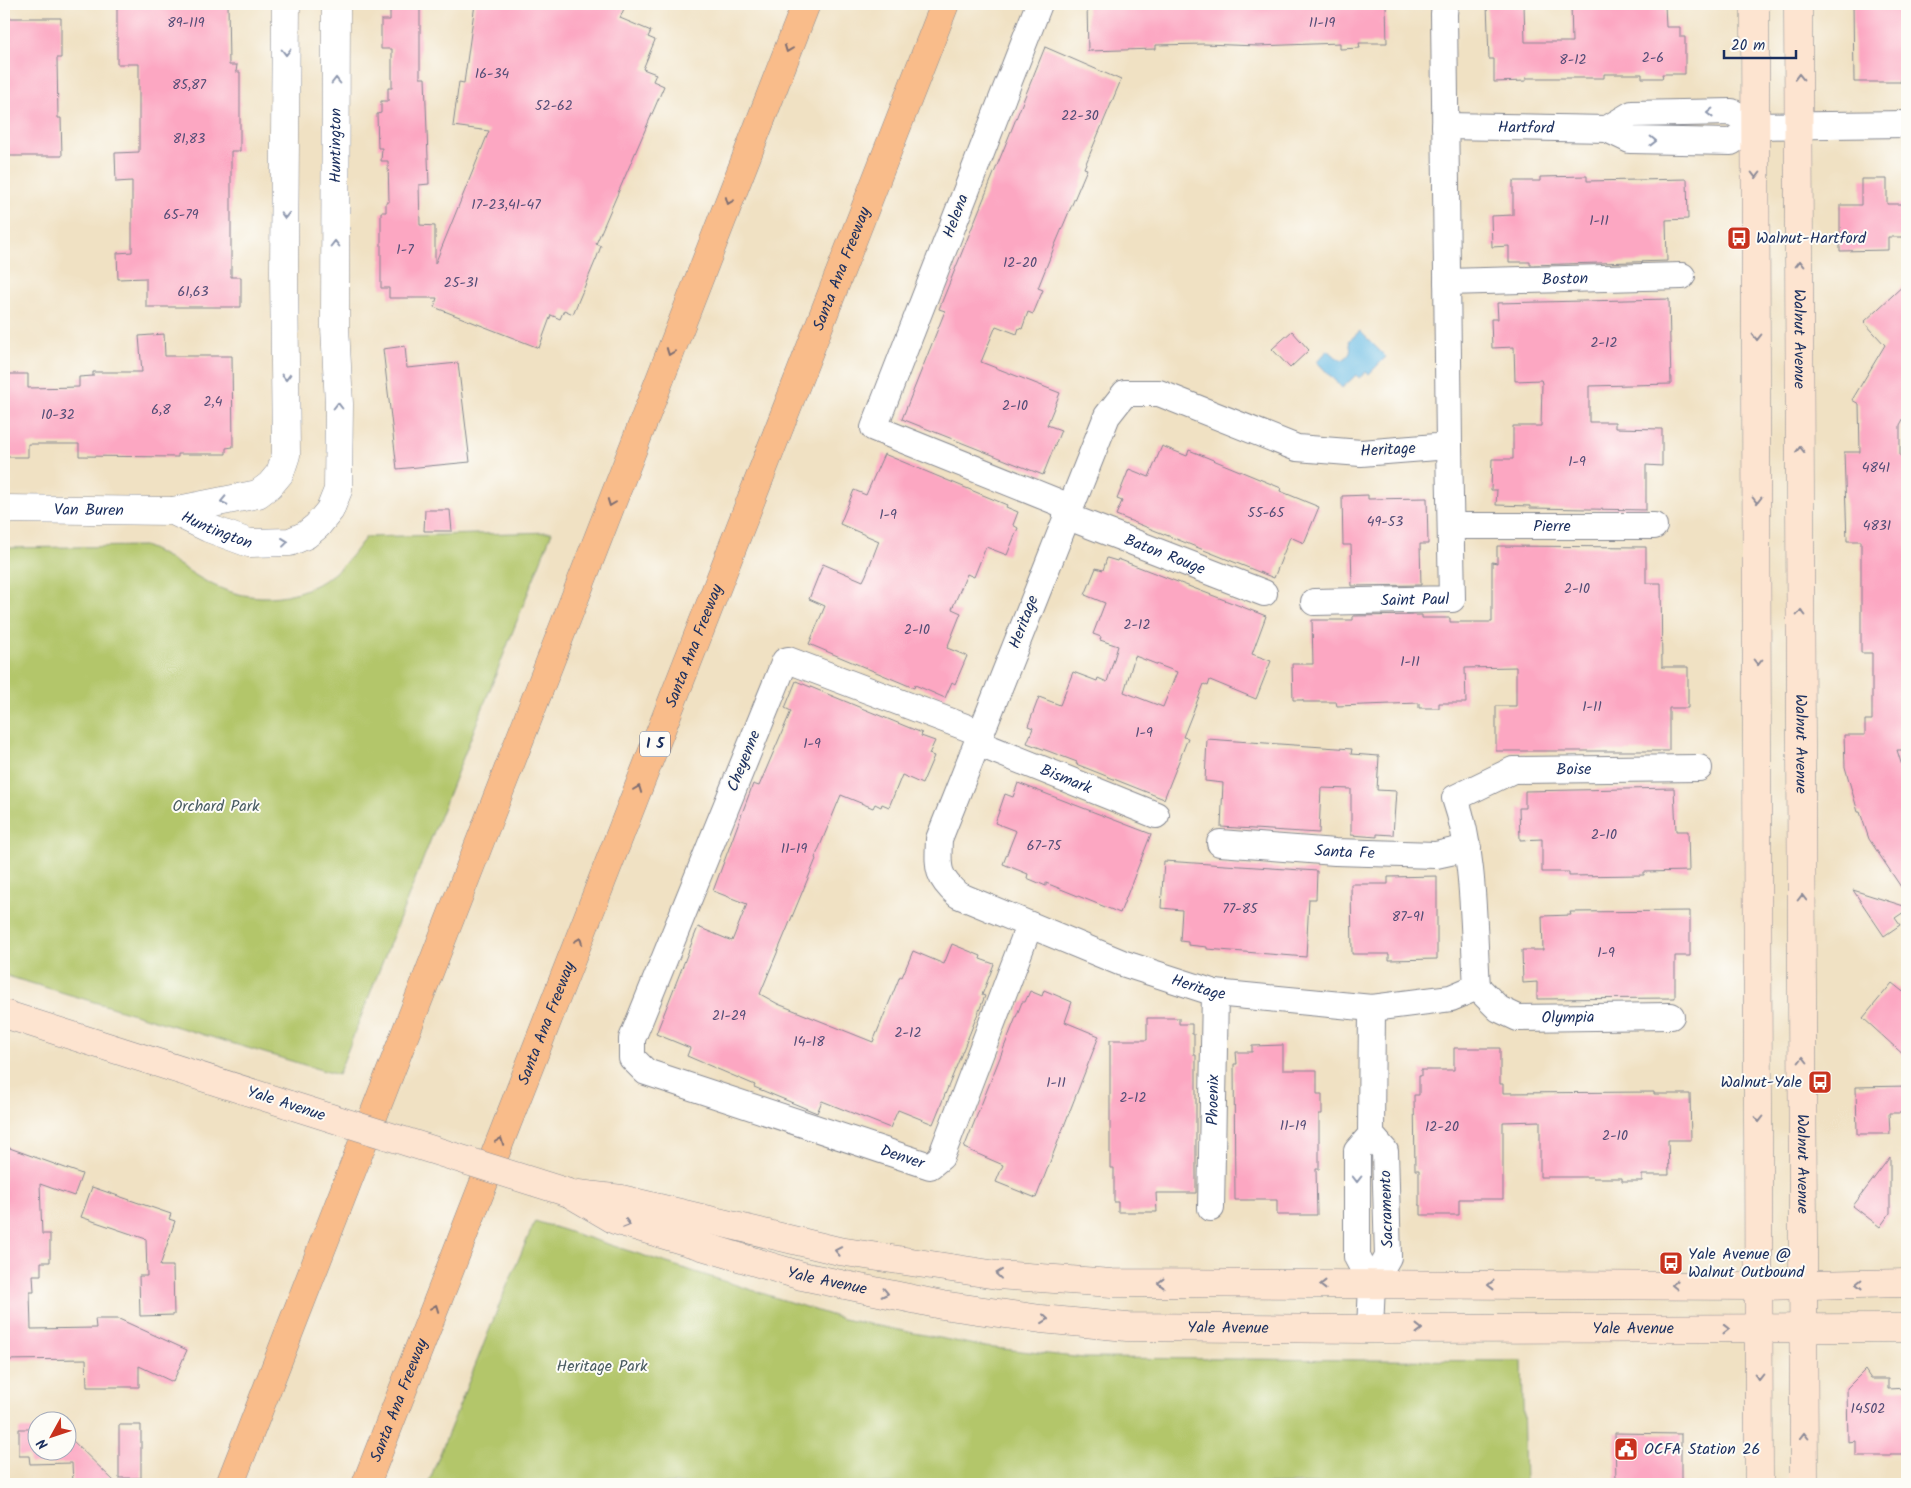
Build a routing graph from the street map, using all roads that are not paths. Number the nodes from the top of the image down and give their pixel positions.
1 (286, 4) edge
2 (336, 4) edge
3 (806, 4) edge
4 (944, 4) edge
5 (1038, 4) edge
6 (1446, 4) edge
7 (1755, 4) edge
8 (1798, 4) edge
9 (1907, 124) edge
10 (1445, 126) junction
11 (1756, 126) junction
12 (1800, 126) junction
13 (1682, 276) dead end
14 (1447, 282) junction
15 (874, 428) joint
16 (1449, 446) junction
17 (4, 508) edge
18 (173, 511) junction
19 (1068, 512) junction
20 (1451, 526) junction
21 (1654, 526) dead end
22 (1264, 593) dead end
23 (1314, 602) dead end
24 (979, 738) junction
25 (1699, 768) dead end
26 (1156, 815) dead end
27 (1220, 843) dead end
28 (1468, 848) junction
29 (1029, 926) junction
30 (1477, 987) junction
31 (1215, 993) junction
32 (1372, 1008) junction
33 (4, 1014) edge
34 (1671, 1016) dead end
35 (632, 1058) joint
36 (569, 1193) junction
37 (1212, 1208) dead end
38 (1907, 1283) edge
39 (1804, 1284) junction
40 (1372, 1285) junction
41 (1758, 1286) junction
42 (1759, 1328) junction
43 (1907, 1328) edge
44 (1370, 1329) junction
45 (1804, 1329) junction
46 (230, 1484) edge
47 (366, 1484) edge
48 (1759, 1484) edge
49 (1804, 1484) edge

1 -> 18 street, Huntington
18 -> 2 street, Huntington
3 -> 46 highway
47 -> 4 highway, Santa Ana Freeway / I 5
5 - 15 street, Helena
6 - 10 street
7 - 11 main road
12 -> 8 main road, Walnut Avenue
9 - 12 street
10 - 11 street, Hartford
10 - 14 street
11 - 12 street
11 -> 41 main road
39 -> 12 main road, Walnut Avenue
13 - 14 street, Boston
14 - 16 street
15 - 19 street, Baton Rouge
16 - 19 street, Heritage
16 - 20 street, Saint Paul
17 - 18 street, Van Buren
19 - 22 street, Baton Rouge
19 - 24 street, Heritage
20 - 21 street, Pierre
20 - 23 street, Saint Paul
24 - 26 street, Bismark
24 - 29 street, Heritage
24 - 35 street, Cheyenne
25 - 28 street, Boise
27 - 28 street, Santa Fe
28 - 30 street
29 - 31 street, Heritage
29 - 35 street, Denver
30 - 32 street, Heritage
30 - 34 street, Olympia
31 - 32 street, Heritage
31 - 37 street, Phoenix
32 - 40 street, Sacramento
33 - 36 main road, Yale Avenue, bridge
40 -> 36 main road, Yale Avenue
36 -> 44 main road, Yale Avenue
38 -> 39 main road, Yale Avenue
39 - 41 main road, Yale Avenue
39 - 45 main road, Walnut Avenue
41 -> 40 main road, Yale Avenue
40 - 44 street, Sacramento
41 - 42 main road
44 -> 42 main road, Yale Avenue
42 - 45 main road, Yale Avenue
42 -> 48 main road
43 - 45 main road, Yale Avenue
49 -> 45 main road, Walnut Avenue

